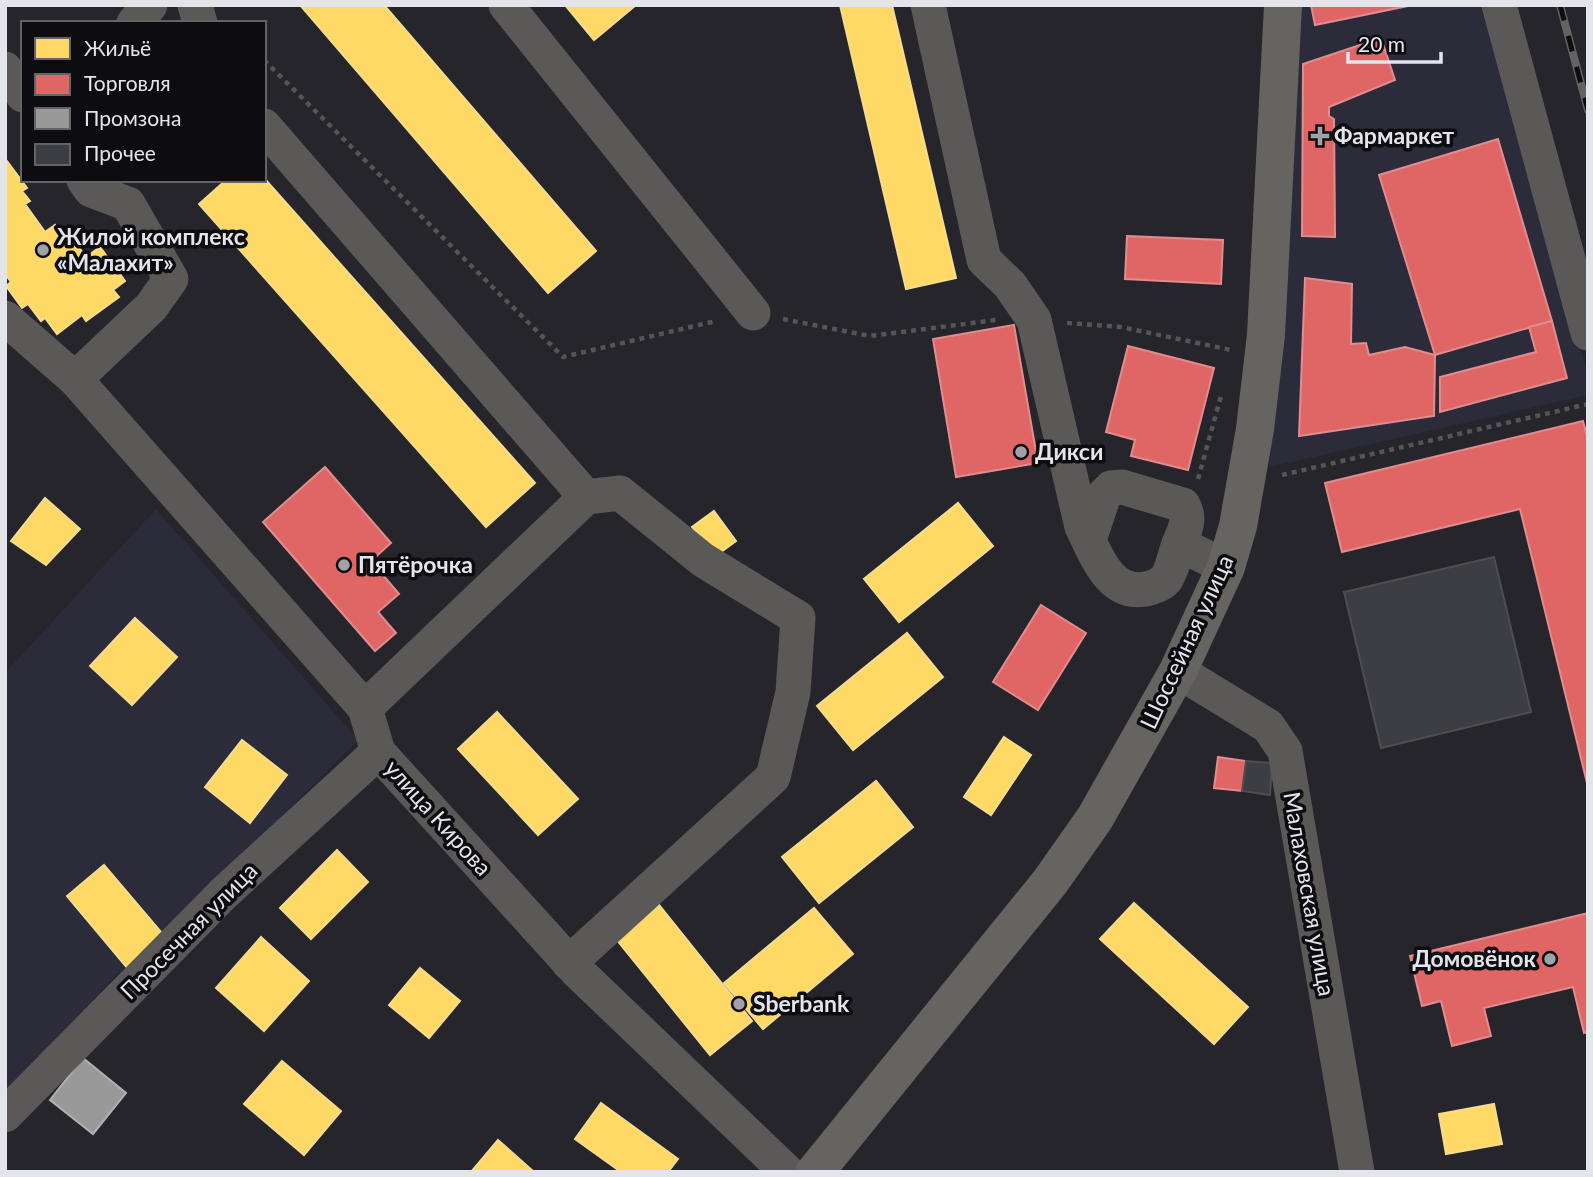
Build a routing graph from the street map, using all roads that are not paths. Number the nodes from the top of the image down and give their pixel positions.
1 (150, 5) edge
2 (506, 5) edge
3 (928, 5) edge
4 (1283, 5) edge
5 (1499, 5) edge
6 (136, 21) edge
7 (5, 69) edge
8 (21, 92) edge
9 (266, 128) edge
10 (85, 182) edge
11 (753, 313) dead end
12 (5, 317) edge
13 (1588, 333) edge
14 (75, 379) junction
15 (586, 497) junction
16 (1089, 540) junction
17 (1180, 544) junction
18 (1226, 567) junction
19 (1178, 671) junction
20 (365, 708) junction
21 (378, 752) junction
22 (569, 963) junction
23 (5, 1115) edge
24 (788, 1172) edge
25 (815, 1172) edge
26 (1357, 1172) edge

1 - 6 street
2 - 11 street
3 - 16 street
4 - 18 main road, Шоссейная улица
5 - 13 street
7 - 8 street
9 - 15 street
10 - 14 street
12 - 14 street, улица Кирова
14 - 20 street, улица Кирова
15 - 20 street
15 - 22 street
16 - 17 street
16 - 17 street
17 - 18 street
18 - 19 main road, Шоссейная улица
19 - 25 main road, Шоссейная улица
19 - 26 street, Малаховская улица
20 - 21 street, улица Кирова
21 - 22 street, улица Кирова
21 - 23 street, Просечная улица
22 - 24 street, улица Кирова

